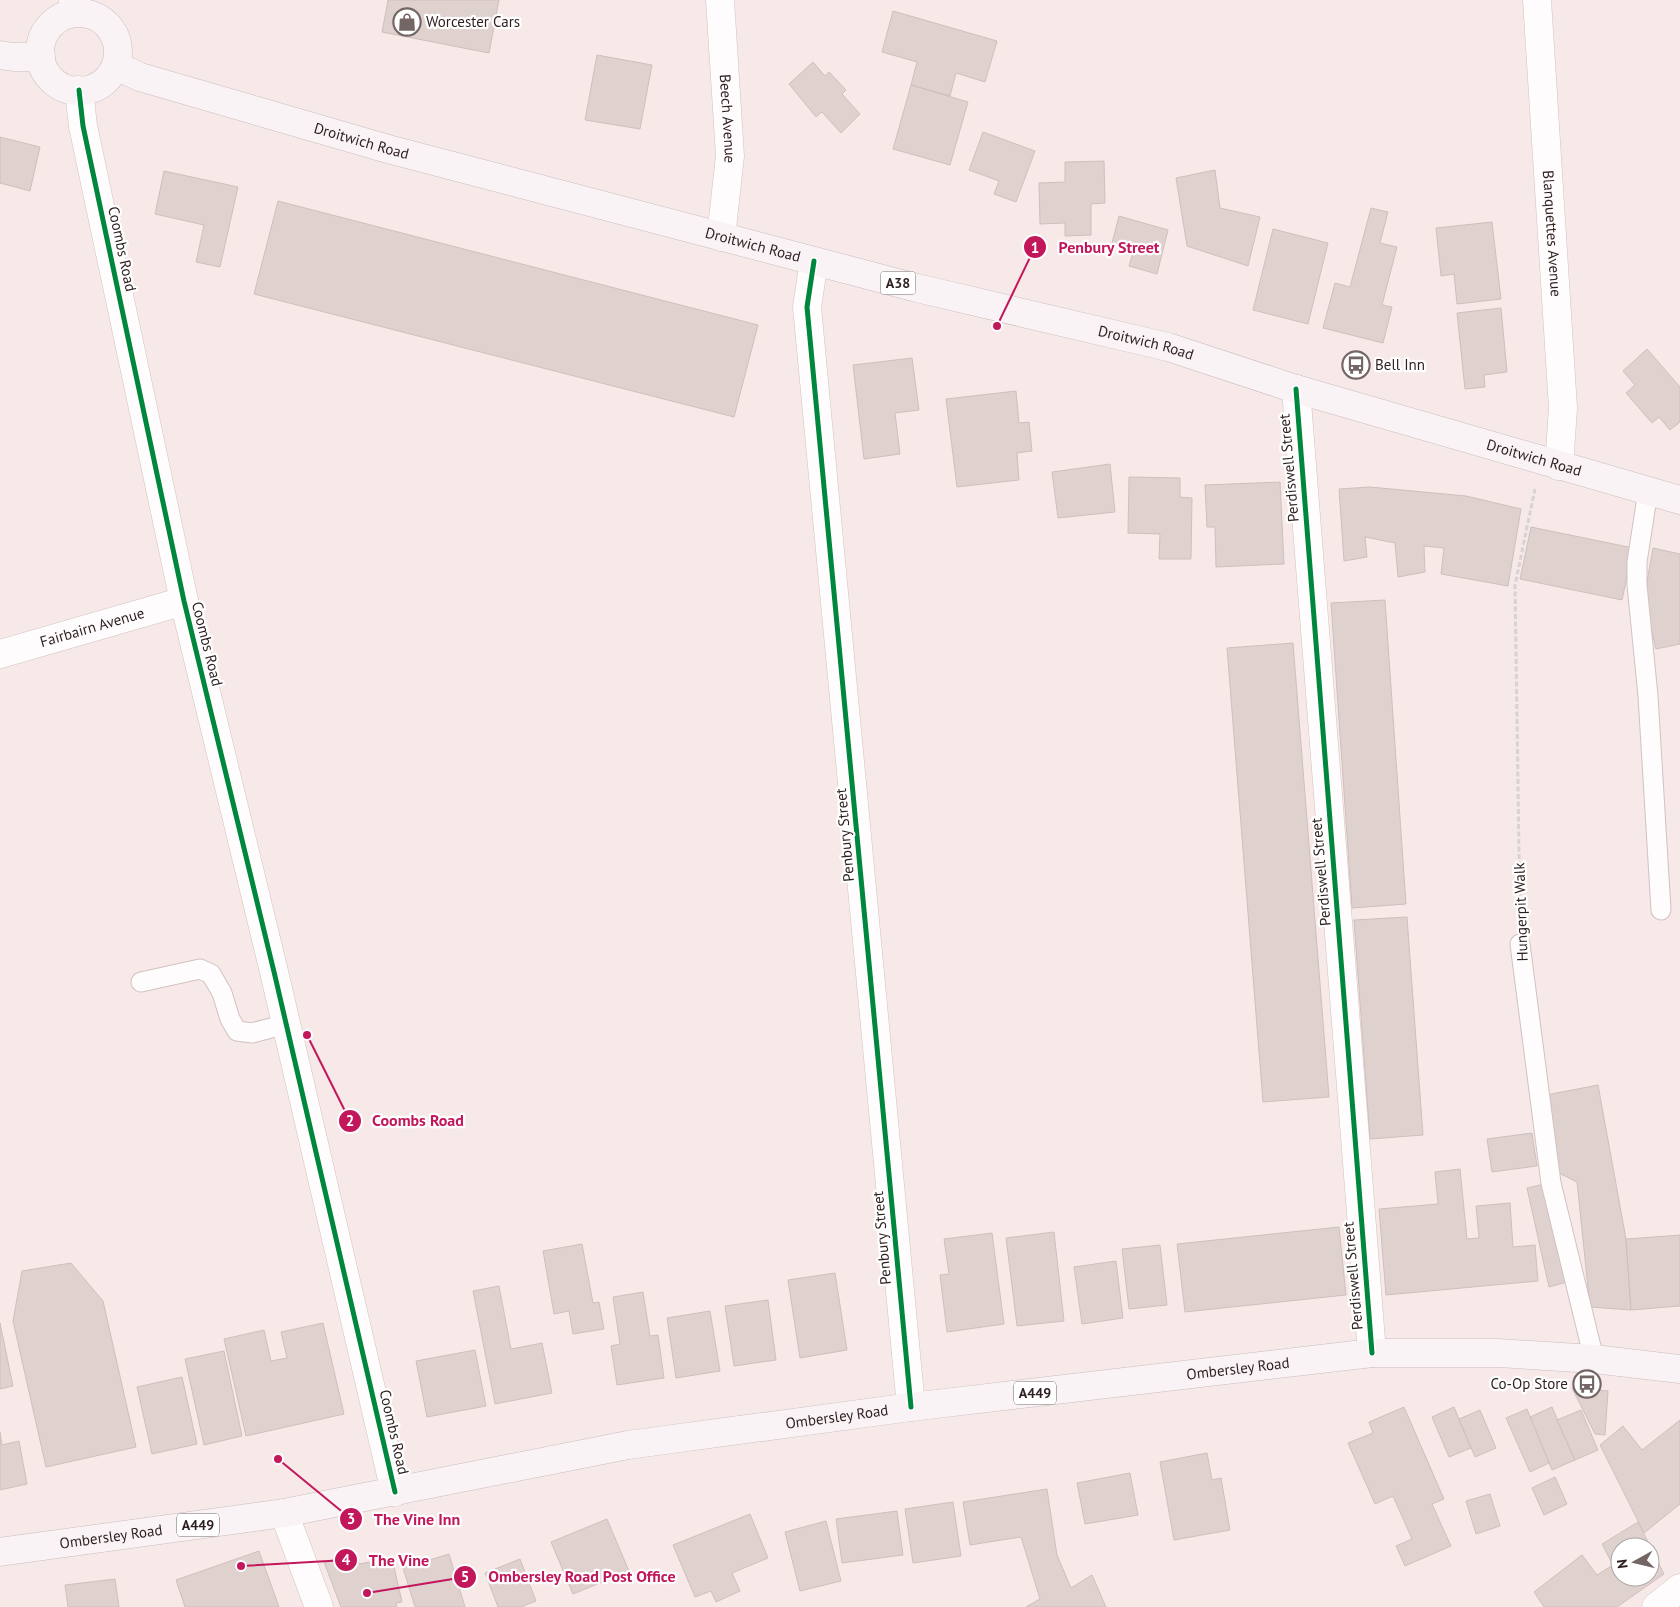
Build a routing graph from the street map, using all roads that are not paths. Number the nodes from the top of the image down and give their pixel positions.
1 (720, 0) edge
2 (1537, 0) edge
3 (73, 7) edge
4 (0, 55) edge
5 (41, 56) junction
6 (116, 66) junction
7 (79, 90) junction
8 (721, 237) junction
9 (814, 261) junction
10 (1296, 389) junction
11 (1550, 464) junction
12 (1648, 491) junction
13 (1680, 500) edge
14 (184, 601) junction
15 (0, 654) edge
16 (1661, 910) dead end
17 (1520, 944) road end
18 (141, 982) dead end
19 (286, 1024) junction
20 (1372, 1354) junction
21 (1594, 1359) junction
22 (1680, 1369) edge
23 (911, 1407) junction
24 (395, 1492) junction
25 (284, 1513) junction
26 (0, 1552) edge
27 (1680, 1588) edge
28 (319, 1607) edge
29 (1656, 1607) edge

1 - 8 street, Beech Avenue
2 - 11 street, Blanquettes Avenue
3 - 5 main road
3 - 6 main road
4 - 5 main road
5 - 7 main road
6 - 7 main road
6 - 8 main road, Droitwich Road / A38
7 - 14 street, Coombs Road
8 - 9 main road, Droitwich Road / A38
9 - 10 main road, Droitwich Road / A38
9 - 23 street, Penbury Street
10 - 11 main road, Droitwich Road / A38
10 - 20 street, Perdiswell Street
11 - 12 main road, Droitwich Road / A38
12 - 13 main road, Droitwich Road / A38
12 - 16 lane
14 - 15 street, Fairbairn Avenue
14 - 19 street, Coombs Road
17 - 21 lane, Hungerpit Walk
18 - 19 lane
19 - 24 street, Coombs Road
20 - 21 main road, Ombersley Road / A449
20 - 23 main road, Ombersley Road / A449
21 - 22 main road, Ombersley Road / A449
23 - 24 main road, Ombersley Road / A449
24 - 25 main road, Ombersley Road / A449
25 - 26 main road, Ombersley Road / A449
25 - 28 street
27 - 29 street

